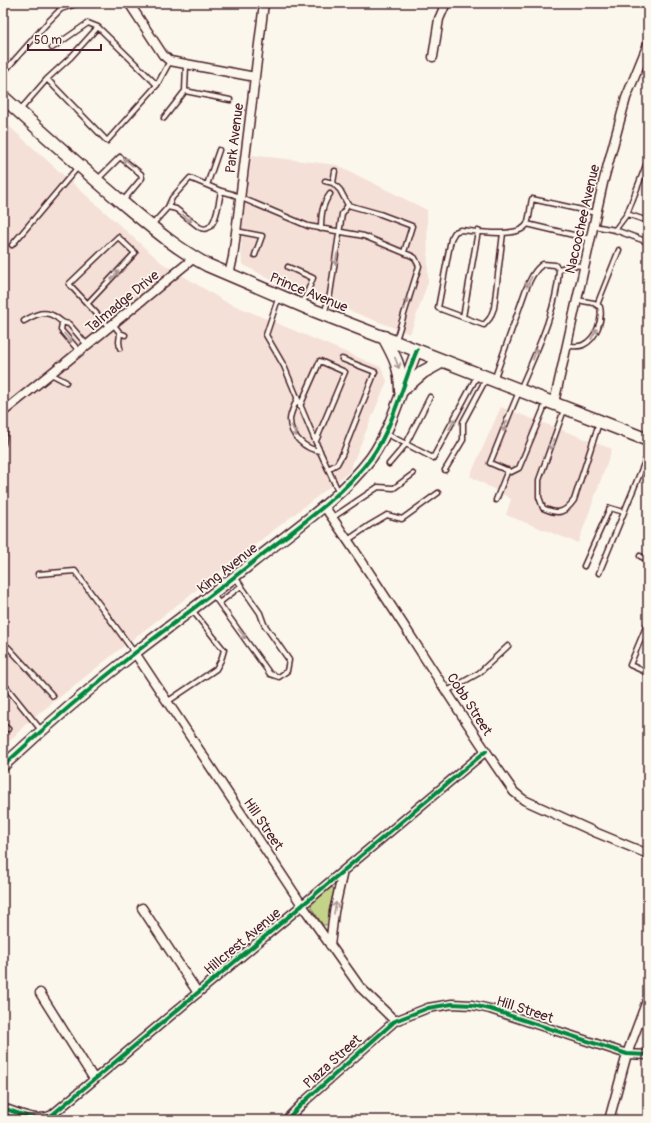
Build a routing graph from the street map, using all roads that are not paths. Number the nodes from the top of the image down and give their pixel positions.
1 (57, 3) edge
2 (79, 3) edge
3 (129, 3) edge
4 (264, 3) edge
5 (446, 3) edge
6 (61, 9) junction
7 (98, 27) junction
8 (648, 44) edge
9 (52, 48) dead end
10 (433, 56) dead end
11 (170, 61) junction
12 (186, 65) junction
13 (3, 73) edge
14 (255, 77) junction
15 (46, 80) junction
16 (157, 85) junction
17 (185, 91) junction
18 (3, 97) edge
19 (230, 100) dead end
20 (20, 112) junction
21 (164, 118) dead end
22 (219, 150) dead end
23 (648, 160) edge
24 (79, 165) junction
25 (334, 171) dead end
26 (97, 181) junction
27 (325, 181) dead end
28 (333, 182) junction
29 (207, 185) junction
30 (221, 191) junction
31 (330, 194) dead end
32 (240, 198) junction
33 (122, 202) junction
34 (348, 205) junction
35 (168, 207) junction
36 (596, 213) junction
37 (627, 214) junction
38 (648, 221) edge
39 (527, 224) junction
40 (151, 226) junction
41 (594, 226) junction
42 (321, 229) junction
43 (616, 230) junction
44 (236, 231) junction
45 (340, 231) junction
46 (478, 232) junction
47 (503, 233) junction
48 (591, 239) junction
49 (648, 242) edge
50 (12, 245) dead end
51 (619, 250) dead end
52 (404, 252) junction
53 (255, 255) dead end
54 (194, 258) junction
55 (585, 266) junction
56 (288, 267) dead end
57 (559, 269) junction
58 (229, 275) junction
59 (279, 296) junction
60 (577, 300) junction
61 (88, 303) junction
62 (302, 305) junction
63 (597, 305) junction
64 (324, 314) junction
65 (463, 317) junction
66 (24, 321) dead end
67 (62, 323) junction
68 (112, 325) junction
69 (390, 339) junction
70 (87, 345) junction
71 (567, 346) junction
72 (120, 348) dead end
73 (417, 350) junction
74 (79, 351) junction
75 (342, 359) dead end
76 (443, 361) junction
77 (51, 374) junction
78 (486, 377) junction
79 (66, 382) dead end
80 (520, 390) junction
81 (401, 391) junction
82 (430, 397) dead end
83 (297, 398) junction
84 (555, 404) junction
85 (300, 406) junction
86 (3, 412) edge
87 (600, 421) junction
88 (3, 427) edge
89 (385, 433) junction
90 (648, 440) edge
91 (316, 441) junction
92 (3, 444) edge
93 (406, 444) junction
94 (320, 451) junction
95 (648, 454) edge
96 (389, 464) dead end
97 (328, 469) junction
98 (445, 470) dead end
99 (508, 470) junction
100 (413, 474) dead end
101 (438, 492) dead end
102 (340, 493) junction
103 (496, 500) dead end
104 (324, 506) junction
105 (624, 512) junction
106 (332, 518) junction
107 (348, 540) junction
108 (640, 556) dead end
109 (648, 560) edge
110 (584, 566) dead end
111 (599, 573) dead end
112 (38, 574) dead end
113 (234, 577) junction
114 (241, 586) junction
115 (212, 594) junction
116 (220, 603) junction
117 (191, 610) junction
118 (648, 622) edge
119 (508, 646) dead end
120 (3, 647) edge
121 (135, 653) junction
122 (648, 673) edge
123 (3, 683) edge
124 (447, 692) junction
125 (53, 696) dead end
126 (167, 702) junction
127 (3, 725) edge
128 (8, 729) dead end
129 (41, 731) junction
130 (486, 751) junction
131 (3, 766) edge
132 (648, 854) edge
133 (342, 871) junction
134 (302, 905) junction
135 (142, 908) dead end
136 (330, 945) junction
137 (40, 993) dead end
138 (198, 993) junction
139 (648, 998) edge
140 (395, 1021) junction
141 (627, 1054) junction
142 (648, 1055) edge
143 (94, 1079) junction
144 (3, 1108) edge
145 (48, 1119) edge
146 (286, 1120) edge
147 (609, 1120) edge

1 - 6 lane
2 - 6 lane
3 - 11 street
4 - 14 street, Park Avenue
5 - 10 street
6 - 13 lane
7 - 9 lane
7 - 15 lane
7 - 16 lane
8 - 36 street, Nacoochee Avenue
11 - 12 street
11 - 16 lane
12 - 14 street
12 - 17 lane
14 - 32 street, Park Avenue
15 - 16 lane
15 - 20 lane
17 - 19 lane
17 - 21 lane
18 - 20 main road, Prince Avenue
20 - 24 main road, Prince Avenue
22 - 29 lane
23 - 37 lane
24 - 26 main road, Prince Avenue
24 - 50 lane
25 - 28 lane
26 - 33 main road, Prince Avenue
33 -> 26 lane
27 - 28 lane
28 - 34 lane
29 - 30 lane
29 - 35 lane
30 - 32 lane
35 -> 30 lane
31 - 42 lane
32 - 42 lane
32 - 44 street, Park Avenue
33 - 40 main road, Prince Avenue
34 - 45 lane
34 - 52 lane
35 - 40 lane
36 - 39 lane
36 - 41 street, Nacoochee Avenue
37 - 38 lane
37 - 43 lane
39 - 47 lane
39 - 48 lane
40 - 54 main road, Prince Avenue
41 - 43 lane
41 - 48 street, Nacoochee Avenue
42 - 45 lane
43 - 49 lane
44 - 53 lane
44 - 58 street, Park Avenue
45 - 52 lane
45 -> 64 lane
46 - 47 lane
46 - 65 lane
46 - 65 lane
47 - 65 lane
48 - 55 street, Nacoochee Avenue
51 - 63 lane
69 -> 52 lane
54 - 58 main road, Prince Avenue
54 - 68 street, Talmadge Drive
55 - 57 lane
55 - 60 street, Nacoochee Avenue
56 - 62 lane
57 -> 78 lane
80 -> 57 lane
58 - 59 main road, Prince Avenue
59 - 62 main road, Prince Avenue
59 - 83 lane
60 - 63 lane
60 - 71 street, Nacoochee Avenue
61 -> 61 lane
61 - 68 lane
62 - 64 main road, Prince Avenue
71 -> 63 lane
64 - 69 main road, Prince Avenue
66 - 67 lane
67 - 70 lane
67 -> 74 lane
68 - 70 street, Talmadge Drive
68 - 72 lane
69 - 73 main road, Prince Avenue
69 -> 81 main road
70 - 74 street, Talmadge Drive
71 - 84 street, Nacoochee Avenue
73 - 76 main road, Prince Avenue
73 - 81 street, King Avenue
74 - 77 street, Talmadge Drive
75 - 97 lane
76 - 78 main road, Prince Avenue
76 - 81 main road
77 - 79 lane
77 - 86 street, Talmadge Drive
78 - 80 main road, Prince Avenue
93 -> 78 lane
78 - 98 lane
80 - 84 main road, Prince Avenue
80 -> 99 lane
81 - 89 street, King Avenue
82 - 93 lane
83 - 85 lane
83 -> 94 lane
84 - 87 main road, Prince Avenue
84 -> 87 lane
84 - 99 lane
85 - 91 lane
85 - 91 lane
87 - 90 main road, Prince Avenue
88 - 92 lane
89 - 93 lane
89 - 102 street, King Avenue
91 - 94 lane
93 - 96 lane
94 - 97 lane
95 - 105 lane
97 - 102 lane
99 - 103 lane
100 - 106 lane
101 - 107 lane
102 - 104 street, King Avenue
104 - 106 street, Cobb Street
104 - 113 street, King Avenue
105 - 110 lane
105 - 111 lane
106 - 107 street, Cobb Street
107 - 124 street, Cobb Street
108 - 109 lane
112 - 121 lane
113 - 114 lane
113 - 115 street, King Avenue
114 - 116 lane
116 -> 114 lane
115 - 116 lane
115 - 117 street, King Avenue
117 - 121 street, King Avenue
117 - 126 lane
118 - 122 lane
119 - 124 lane
120 - 125 lane
121 - 126 street, Hill Street
121 - 129 street, King Avenue
123 - 129 lane
124 - 130 street, Cobb Street
126 - 134 street, Hill Street
127 - 128 lane
129 - 131 street, King Avenue
130 - 132 street, Cobb Street
130 - 133 street, Hillcrest Avenue
133 - 134 street, Hillcrest Avenue
136 -> 133 street
134 - 136 street, Hill Street
134 - 138 street, Hillcrest Avenue
135 - 138 street
136 - 140 street, Hill Street
137 - 143 street
138 - 143 street, Hillcrest Avenue
139 - 141 street
140 - 141 street, Hill Street
140 - 146 street, Plaza Street
141 - 142 street, Hill Street
141 - 147 street
143 - 145 street, Hillcrest Avenue
144 - 145 street, Hillcrest Avenue

